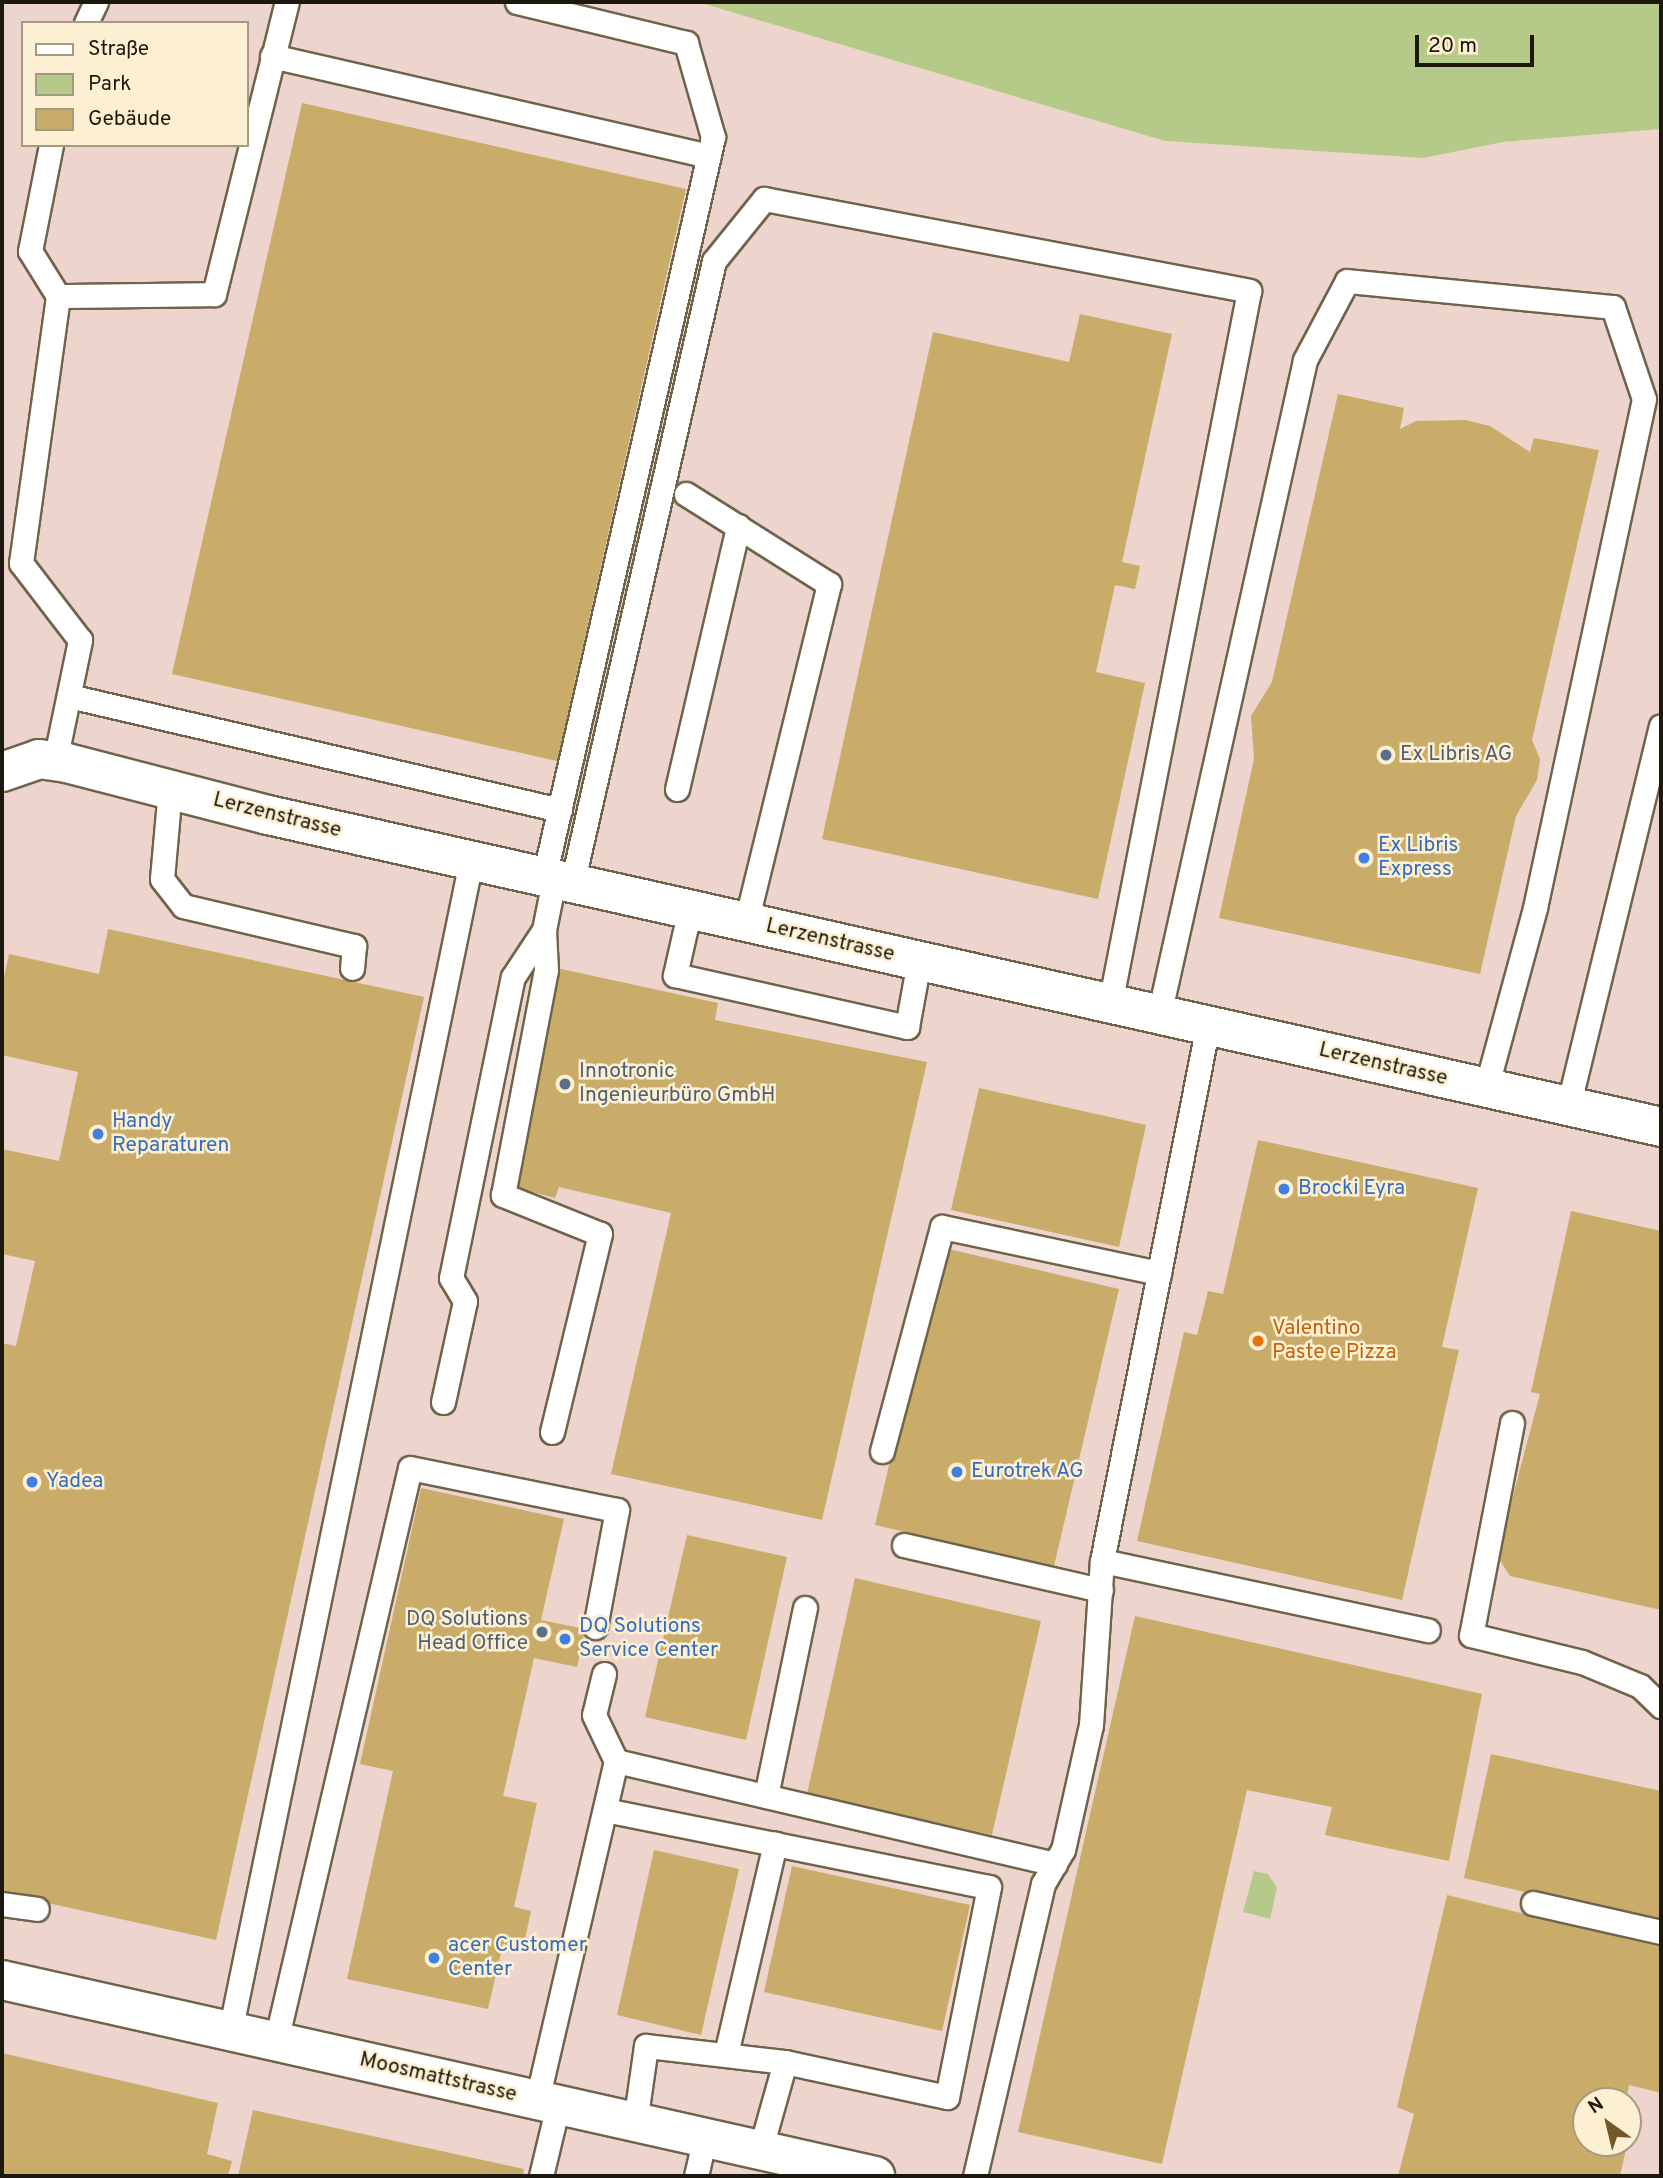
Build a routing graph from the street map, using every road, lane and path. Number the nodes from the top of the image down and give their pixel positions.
1 (96, 2) edge
2 (287, 2) edge
3 (517, 2) edge
4 (87, 21) edge
5 (272, 55) junction
6 (51, 147) edge
7 (709, 156) junction
8 (58, 296) junction
9 (686, 494) dead end
10 (738, 526) junction
11 (69, 696) junction
12 (1661, 726) edge
13 (55, 761) junction
14 (2, 772) edge
15 (170, 789) junction
16 (677, 789) dead end
17 (560, 810) junction
18 (471, 861) junction
19 (557, 880) junction
20 (690, 909) junction
21 (746, 922) junction
22 (544, 930) junction
23 (919, 961) junction
24 (352, 968) dead end
25 (1111, 1004) junction
26 (1159, 1015) junction
27 (1208, 1025) junction
28 (1486, 1088) junction
29 (1568, 1107) junction
30 (1661, 1128) edge
31 (1159, 1273) junction
32 (443, 1402) dead end
33 (1512, 1423) dead end
34 (552, 1432) dead end
35 (882, 1451) dead end
36 (904, 1545) dead end
37 (1102, 1561) junction
38 (1101, 1590) junction
39 (805, 1608) dead end
40 (596, 1627) dead end
41 (1427, 1630) dead end
42 (604, 1674) dead end
43 (1661, 1706) edge
44 (616, 1761) junction
45 (766, 1796) junction
46 (605, 1810) junction
47 (775, 1844) junction
48 (1055, 1864) junction
49 (1533, 1903) dead end
50 (2, 1904) edge
51 (37, 1909) dead end
52 (1661, 1932) edge
53 (2, 1980) edge
54 (230, 2032) junction
55 (276, 2041) junction
56 (726, 2054) junction
57 (785, 2062) junction
58 (547, 2103) junction
59 (635, 2123) junction
60 (705, 2138) junction
61 (760, 2151) junction
62 (806, 2169) edge
63 (541, 2176) edge
64 (696, 2176) edge
65 (875, 2176) edge
66 (975, 2176) edge

1 - 4 lane
2 - 5 lane
3 - 7 lane
5 - 7 lane
5 - 8 lane
6 - 8 lane
7 - 17 lane
8 - 11 lane
9 - 10 lane
10 - 16 lane
10 - 21 lane
11 - 13 lane
11 - 17 lane
12 - 29 lane
13 - 14 street, Lerzenstrasse
13 - 15 street, Lerzenstrasse
15 - 18 street, Lerzenstrasse
15 - 24 lane
17 - 19 lane
18 - 19 street, Lerzenstrasse
18 - 54 lane
19 - 20 street, Lerzenstrasse
19 - 22 lane
19 - 25 lane
20 - 21 street, Lerzenstrasse
20 - 23 lane
21 - 23 street, Lerzenstrasse
22 - 32 lane
22 - 34 lane
23 - 25 street, Lerzenstrasse
25 - 26 street, Lerzenstrasse
26 - 27 street, Lerzenstrasse
26 - 28 lane
27 - 28 street, Lerzenstrasse
27 - 31 lane
28 - 29 street, Lerzenstrasse
29 - 30 street, Lerzenstrasse
31 - 35 lane
31 - 37 lane
33 - 43 lane
36 - 38 lane
37 - 38 lane
37 - 41 lane
38 - 48 lane
39 - 45 lane
40 - 55 lane
42 - 44 lane
44 - 45 lane
44 - 46 lane
45 - 48 lane
46 - 47 lane
46 - 58 lane
47 - 56 lane
47 - 57 lane
48 - 66 lane
49 - 52 lane
50 - 51 lane
53 - 54 street, Moosmattstrasse
54 - 55 street, Moosmattstrasse
55 - 58 street, Moosmattstrasse
56 - 57 lane
56 - 59 lane
57 - 61 lane
58 - 59 street, Moosmattstrasse
58 - 63 lane
59 - 60 street, Moosmattstrasse
60 - 61 street, Moosmattstrasse
60 - 64 lane
61 - 62 street, Moosmattstrasse
62 - 65 street, Moosmattstrasse

